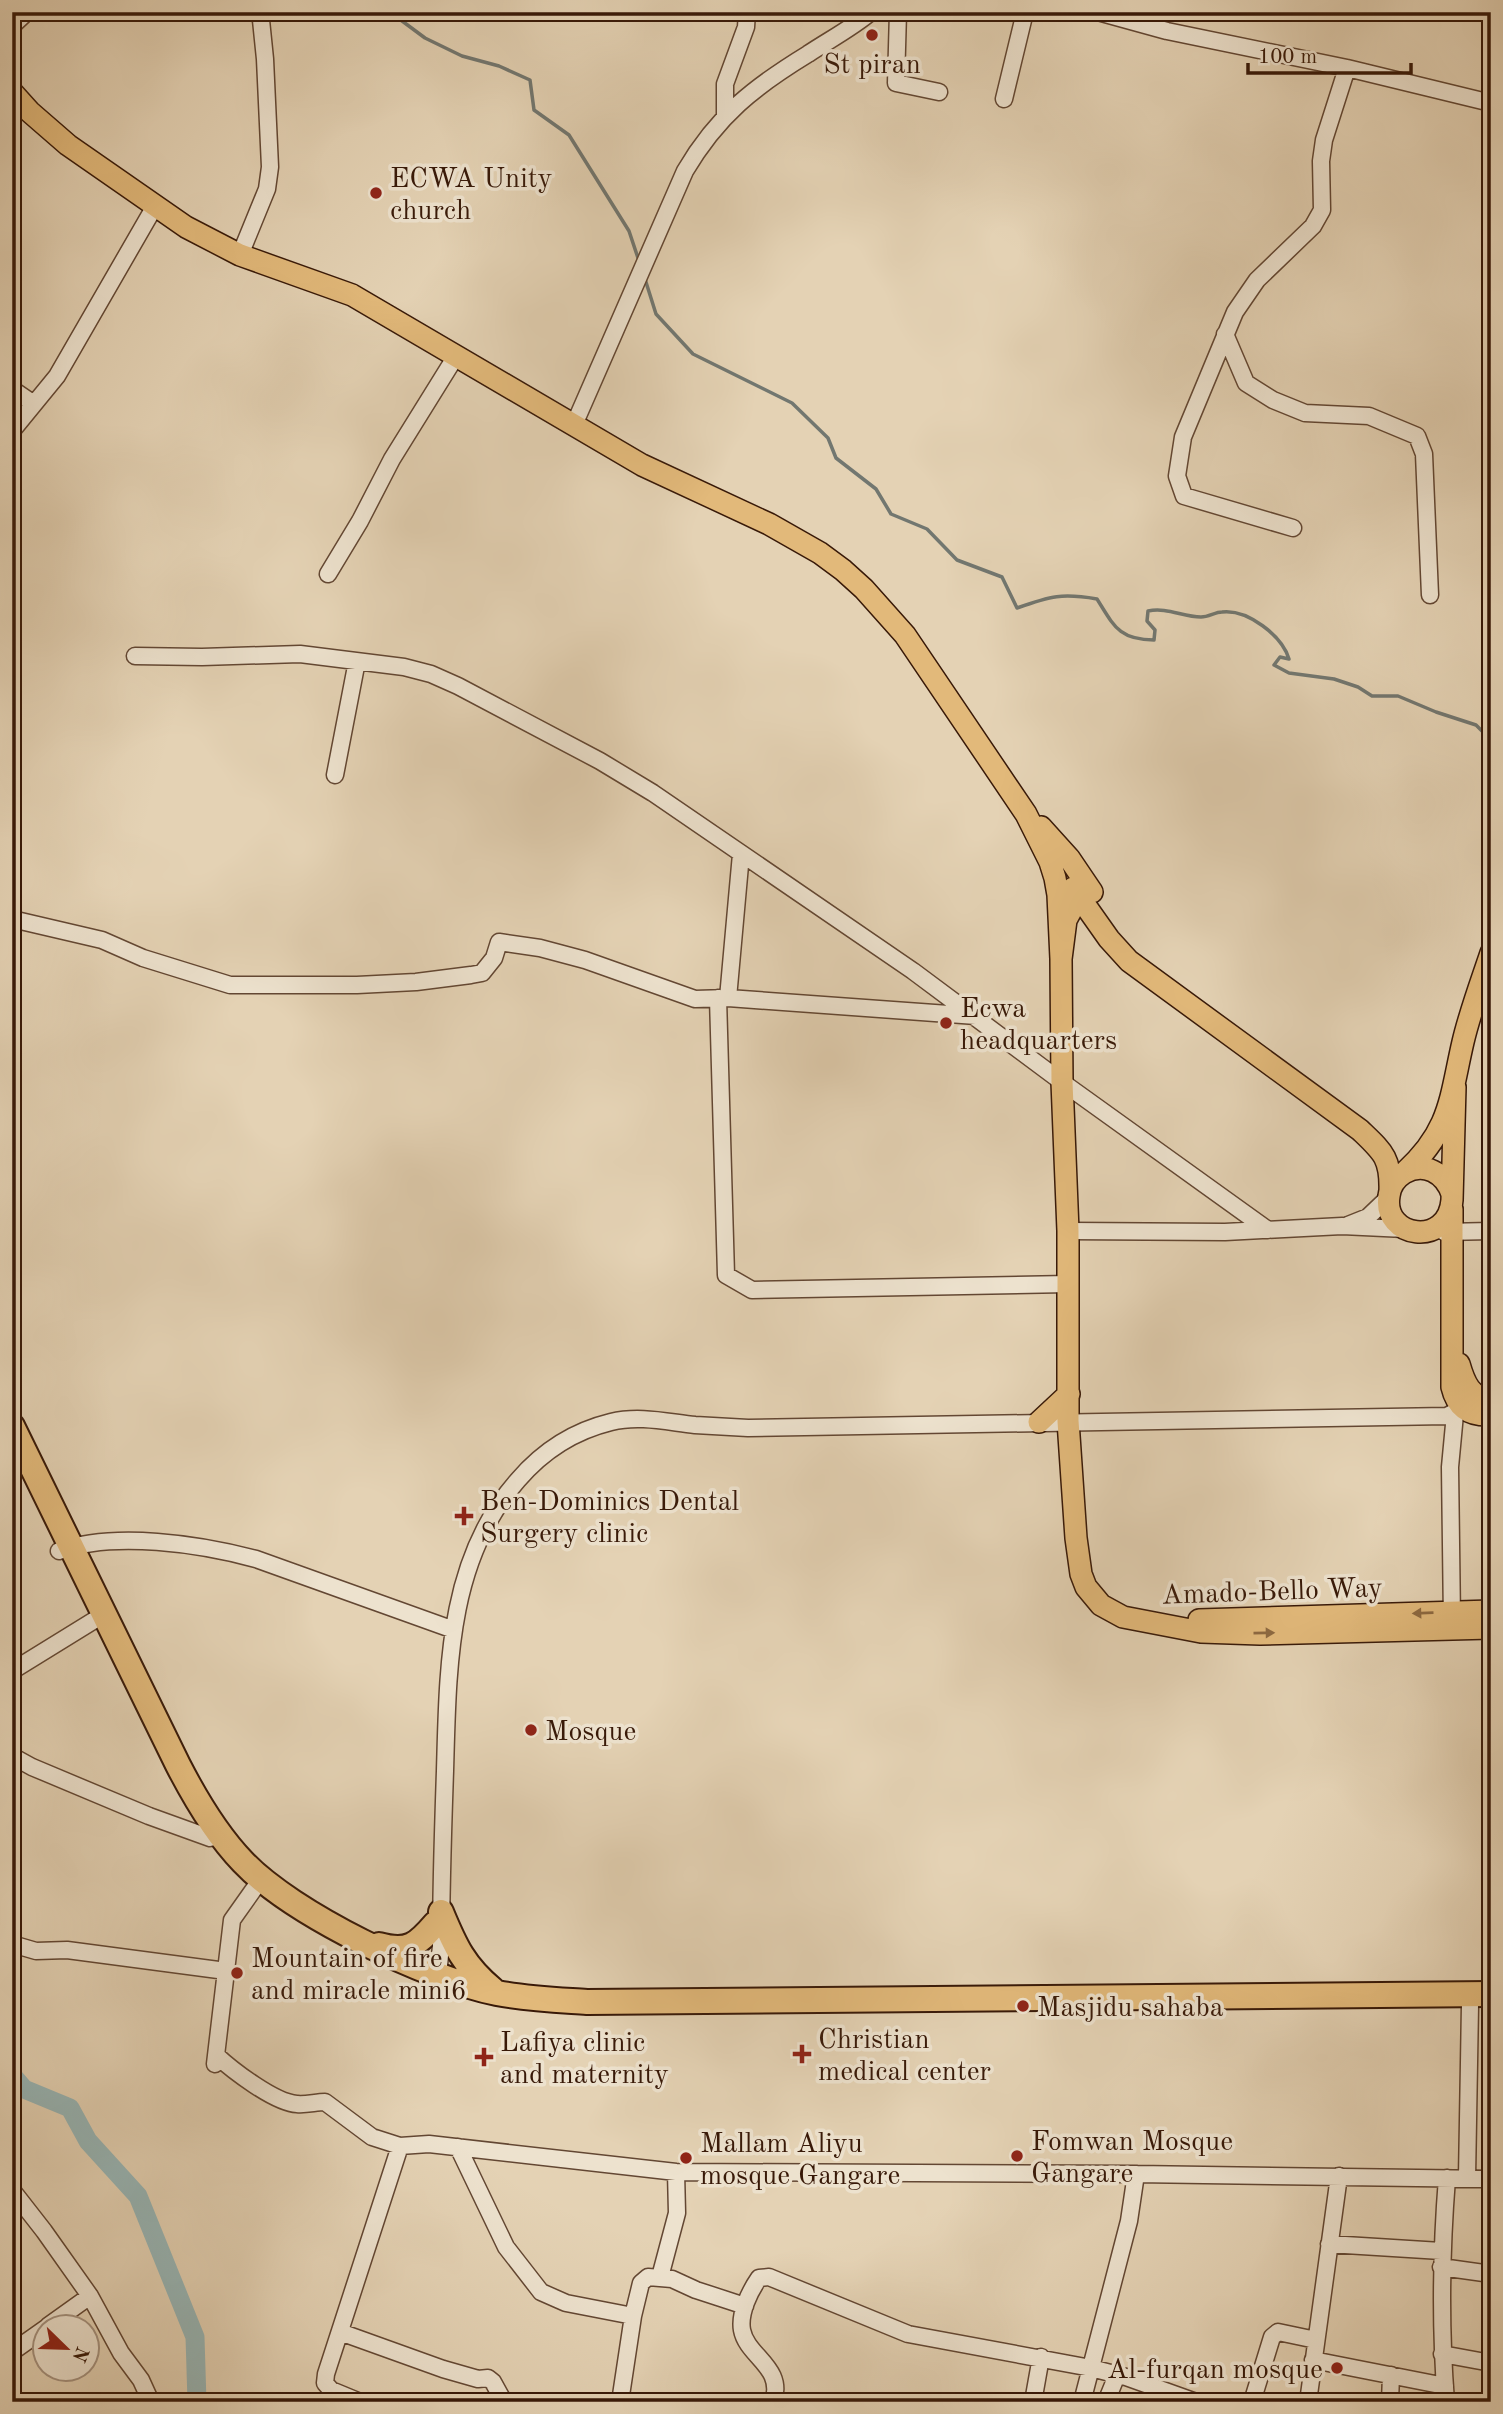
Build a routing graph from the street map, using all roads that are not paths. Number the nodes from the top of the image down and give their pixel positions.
1 (27, 12) edge
2 (257, 12) edge
3 (747, 12) edge
4 (871, 12) edge
5 (898, 12) edge
6 (1025, 12) edge
7 (1098, 12) edge
8 (12, 26) edge
9 (1347, 68) junction
10 (12, 92) edge
11 (939, 92) dead end
12 (1004, 99) dead end
13 (1491, 103) edge
14 (725, 116) junction
15 (155, 206) junction
16 (240, 255) junction
17 (1225, 334) junction
18 (456, 356) junction
19 (12, 389) edge
20 (34, 404) junction
21 (574, 425) junction
22 (12, 431) edge
23 (1293, 528) dead end
24 (328, 574) dead end
25 (1430, 595) dead end
26 (135, 656) dead end
27 (357, 661) junction
28 (335, 775) dead end
29 (1026, 814) junction
30 (1039, 837) junction
31 (741, 854) junction
32 (1082, 890) junction
33 (12, 919) edge
34 (1491, 953) edge
35 (1061, 959) junction
36 (723, 998) junction
37 (976, 1016) junction
38 (1062, 1082) junction
39 (1455, 1087) junction
40 (1360, 1130) junction
41 (1417, 1168) junction
42 (1389, 1194) junction
43 (1452, 1200) junction
44 (1342, 1226) junction
45 (1268, 1230) junction
46 (1491, 1230) edge
47 (1068, 1231) junction
48 (1416, 1231) junction
49 (1452, 1231) junction
50 (1452, 1276) junction
51 (1068, 1284) junction
52 (1069, 1394) junction
53 (1470, 1405) edge
54 (1491, 1415) edge
55 (1068, 1421) junction
56 (1040, 1422) junction
57 (12, 1426) edge
58 (12, 1461) edge
59 (65, 1549) junction
60 (1491, 1611) edge
61 (1452, 1620) junction
62 (93, 1621) junction
63 (1491, 1628) edge
64 (454, 1630) junction
65 (12, 1671) edge
66 (12, 1756) edge
67 (210, 1838) junction
68 (258, 1883) junction
69 (438, 1918) junction
70 (366, 1942) junction
71 (12, 1944) edge
72 (226, 1971) junction
73 (432, 1978) junction
74 (496, 1993) junction
75 (1484, 2002) edge
76 (400, 2146) junction
77 (458, 2147) junction
78 (676, 2172) junction
79 (1136, 2174) junction
80 (1339, 2176) junction
81 (1447, 2178) junction
82 (1467, 2178) junction
83 (1491, 2179) edge
84 (12, 2190) edge
85 (1329, 2244) junction
86 (1441, 2259) junction
87 (1491, 2274) edge
88 (660, 2277) junction
89 (90, 2297) junction
90 (745, 2306) junction
91 (68, 2312) edge
92 (633, 2316) junction
93 (340, 2332) junction
94 (32, 2338) edge
95 (1315, 2340) junction
96 (12, 2352) edge
97 (1442, 2354) junction
98 (1041, 2357) junction
99 (1313, 2360) junction
100 (1491, 2363) edge
101 (1091, 2368) junction
102 (1117, 2375) junction
103 (1391, 2375) junction
104 (1445, 2394) edge
105 (151, 2402) edge
106 (360, 2402) edge
107 (504, 2402) edge
108 (620, 2402) edge
109 (773, 2402) edge
110 (1033, 2402) edge
111 (1082, 2402) edge
112 (1106, 2402) edge
113 (1196, 2402) edge
114 (1252, 2402) edge
115 (1308, 2402) edge
116 (1390, 2402) edge

1 - 8 street
2 - 16 street
3 - 14 street
4 - 14 street
5 - 11 street
6 - 12 street
7 - 9 street
9 - 13 street
9 - 17 street
10 - 15 main road
14 - 21 street
15 - 16 main road
15 - 20 street
16 - 18 main road
17 - 23 street
17 - 25 street
18 - 21 main road
18 - 24 street
19 - 20 street
20 - 22 street
21 - 29 main road
26 - 27 street
27 - 28 street
27 - 31 street
29 - 30 main road
29 - 32 main road
30 - 32 main road
30 - 35 main road
31 - 36 street
31 - 37 street
32 - 35 main road
32 - 40 main road
33 - 36 street
34 - 39 main road
35 - 38 main road, Amado-Bello Way
36 - 37 street
36 - 51 street
37 - 38 street
38 - 45 street
38 - 47 main road, Amado-Bello Way
39 - 41 main road
39 - 43 main road
40 - 41 main road
40 - 42 main road
41 - 42 main road
41 - 43 main road
42 - 44 street
42 - 48 main road
43 - 48 main road
43 - 49 main road
44 - 45 street
44 - 48 street
45 - 47 street
46 - 49 street
47 - 51 main road, Amado-Bello Way
48 - 49 street
48 - 50 main road
49 - 50 main road
50 - 53 main road
51 - 52 main road, Amado-Bello Way
52 - 55 main road, Amado-Bello Way
52 - 56 main road
53 - 54 main road
53 - 55 street
53 - 61 street
55 - 56 street
55 - 61 main road, Amado-Bello Way
56 - 64 street
57 - 59 highway
58 - 59 highway
59 - 62 highway
59 - 64 street
59 - 68 highway
60 - 61 main road, Amado-Bello Way
61 - 63 main road, Amado-Bello Way
62 - 65 street
62 - 67 highway
64 - 69 street
66 - 67 street
67 - 68 highway
68 - 70 highway
68 - 72 street
68 - 73 highway
69 - 70 highway
69 - 73 street
69 - 74 highway
70 - 73 highway
71 - 72 street
72 - 76 street
73 - 74 highway
73 - 75 highway
74 - 75 highway
75 - 82 street
76 - 77 street
76 - 93 street
77 - 78 street
77 - 92 street
78 - 79 street
78 - 88 street
79 - 80 street
79 - 101 street
80 - 81 street
80 - 85 street
81 - 82 street
81 - 86 street
82 - 83 street
84 - 89 street
85 - 86 street
85 - 95 street
86 - 87 street
86 - 97 street
88 - 90 street
88 - 92 street
89 - 91 street
89 - 105 street
90 - 98 street
90 - 109 street
92 - 108 street
93 - 106 street
93 - 107 street
94 - 96 street
95 - 99 street
95 - 114 street
97 - 100 street
97 - 104 street
98 - 101 street
98 - 110 street
99 - 103 street
99 - 115 street
101 - 102 street
101 - 111 street
102 - 112 street
102 - 113 street
103 - 104 street
103 - 116 street

